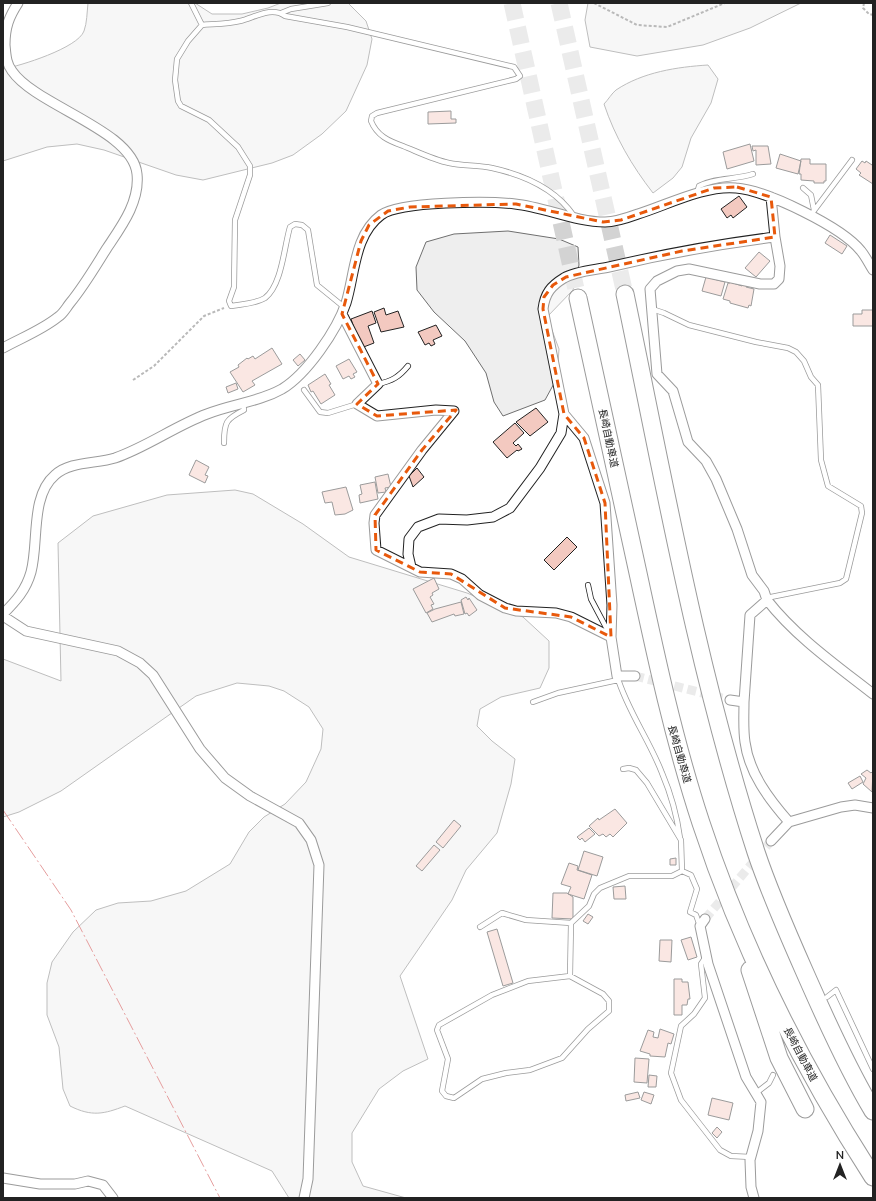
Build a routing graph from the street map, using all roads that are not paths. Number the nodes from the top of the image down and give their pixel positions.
1 (18, 3) edge
2 (191, 3) edge
3 (328, 3) edge
4 (281, 13) junction
5 (202, 25) junction
6 (852, 160) dead end
7 (753, 174) dead end
8 (803, 188) dead end
9 (697, 194) junction
10 (771, 197) junction
11 (812, 213) junction
12 (574, 216) junction
13 (775, 237) junction
14 (873, 270) edge
15 (625, 294) tunnel mouth
16 (578, 298) tunnel mouth
17 (652, 309) junction
18 (343, 311) junction
19 (3, 348) edge
20 (408, 366) dead end
21 (378, 384) junction
22 (304, 390) dead end
23 (244, 403) junction
24 (357, 404) junction
25 (564, 414) junction
26 (224, 442) dead end
27 (411, 567) junction
28 (588, 585) dead end
29 (767, 599) junction
30 (3, 615) edge
31 (611, 637) junction
32 (635, 676) tunnel mouth
33 (618, 678) junction
34 (873, 694) edge
35 (730, 700) tunnel mouth
36 (533, 702) dead end
37 (744, 702) junction
38 (623, 769) dead end
39 (873, 808) edge
40 (789, 822) junction
41 (681, 840) junction
42 (770, 841) tunnel mouth
43 (682, 871) junction
44 (727, 896) junction
45 (703, 922) joint
46 (572, 923) junction
47 (480, 927) dead end
48 (706, 957) junction
49 (570, 976) junction
50 (827, 997) dead end
51 (873, 1069) edge
52 (773, 1075) dead end
53 (756, 1093) junction
54 (805, 1109) dead end
55 (873, 1112) edge
56 (751, 1157) junction
57 (873, 1177) edge
58 (3, 1178) edge
59 (113, 1198) edge
60 (304, 1198) edge
61 (754, 1198) edge

1 - 19 street
2 - 5 lane
3 - 4 lane
4 - 5 lane
4 - 12 lane
5 - 18 lane
6 - 11 lane
7 - 9 lane
8 - 11 lane
9 - 10 street
9 - 12 street
10 - 11 street
10 - 13 street
11 - 14 street
12 - 18 street
13 - 17 street
13 - 25 street
15 - 55 highway
16 - 44 highway, 長崎自動車道
17 - 29 street
17 - 29 lane
18 - 21 street
18 - 23 street
20 - 21 lane
21 - 24 street
22 - 24 lane
23 - 26 lane
23 - 30 street
24 - 27 street
25 - 27 street
25 - 31 street
27 - 31 street
28 - 31 lane
29 - 34 street
29 - 37 street
30 - 60 street
31 - 33 street
32 - 33 street
33 - 36 lane
33 - 41 lane
35 - 37 street
37 - 40 street
38 - 41 lane
39 - 40 street
40 - 42 street
41 - 43 lane
43 - 45 lane
43 - 46 lane
44 - 54 highway
44 - 57 highway, 長崎自動車道
45 - 48 street
46 - 47 lane
46 - 49 lane
48 - 53 street
48 - 56 lane
49 - 49 lane
50 - 51 lane
52 - 53 lane
53 - 56 street
56 - 61 street
58 - 59 street

